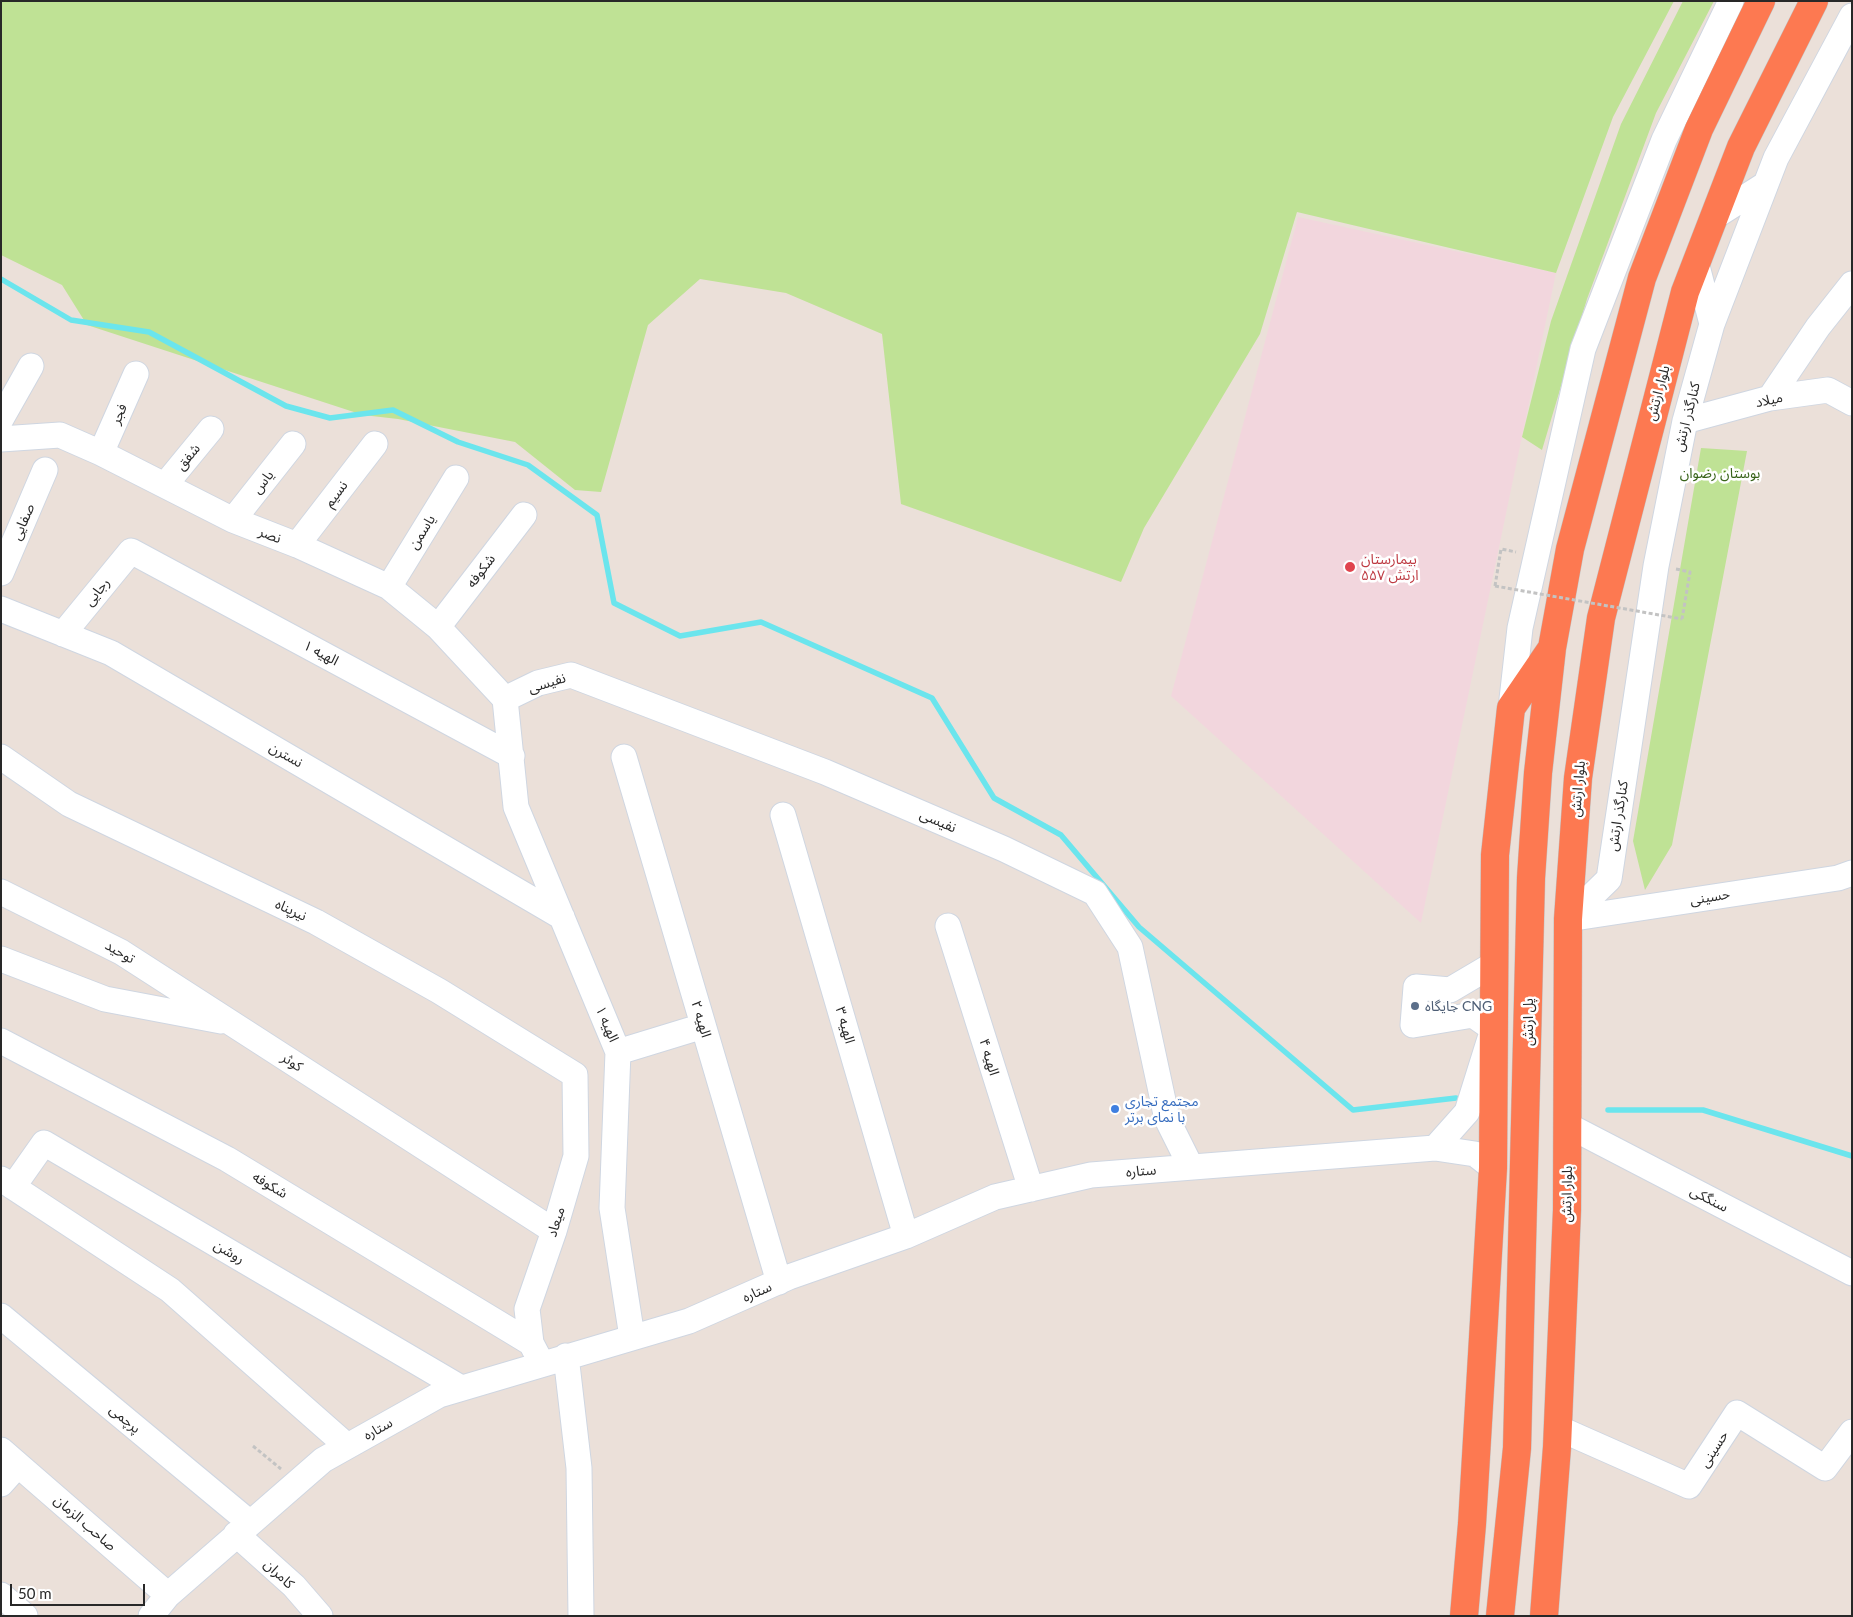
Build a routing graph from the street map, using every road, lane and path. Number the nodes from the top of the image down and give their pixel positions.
1 (1731, 1) edge
2 (1761, 1) edge
3 (1814, 1) edge
4 (1852, 16) edge
5 (1786, 55) junction
6 (1821, 71) junction
7 (1766, 184) junction
8 (1714, 217) junction
9 (1696, 262) junction
10 (1647, 263) junction
11 (1852, 284) edge
12 (1712, 324) junction
13 (1587, 340) junction
14 (31, 366) dead end
15 (136, 374) dead end
16 (1770, 398) junction
17 (1852, 403) edge
18 (1, 419) edge
19 (1685, 421) junction
20 (211, 430) dead end
21 (1, 439) edge
22 (293, 444) dead end
23 (375, 444) dead end
24 (101, 453) junction
25 (45, 470) dead end
26 (456, 478) dead end
27 (165, 485) junction
28 (524, 515) dead end
29 (233, 520) junction
30 (297, 545) junction
31 (1501, 549) dead end
32 (131, 551) joint
33 (1690, 572) dead end
34 (1, 574) edge
35 (389, 587) junction
36 (1, 609) edge
37 (438, 627) junction
38 (63, 634) junction
39 (1552, 648) junction
40 (505, 699) junction
41 (1511, 708) junction
42 (512, 756) junction
43 (1, 757) edge
44 (624, 757) dead end
45 (783, 815) dead end
46 (1852, 873) edge
47 (1, 892) edge
48 (562, 917) junction
49 (1568, 919) junction
50 (948, 926) dead end
51 (1, 960) edge
52 (1494, 964) junction
53 (233, 1023) junction
54 (703, 1026) junction
55 (1493, 1029) junction
56 (1, 1041) edge
57 (618, 1052) junction
58 (1528, 1063) junction
59 (575, 1075) joint
60 (1568, 1125) junction
61 (1435, 1148) junction
62 (1190, 1167) junction
63 (1493, 1168) junction
64 (7, 1183) edge
65 (1031, 1189) junction
66 (554, 1231) junction
67 (906, 1236) junction
68 (1852, 1273) edge
69 (780, 1282) junction
70 (1, 1316) edge
71 (632, 1338) junction
72 (536, 1353) junction
73 (566, 1356) junction
74 (461, 1388) junction
75 (1558, 1428) junction
76 (253, 1446) dead end
77 (347, 1446) junction
78 (1848, 1448) edge
79 (10, 1457) edge
80 (296, 1483) junction
81 (1, 1484) edge
82 (243, 1528) junction
83 (1, 1595) edge
84 (168, 1595) junction
85 (25, 1616) edge
86 (151, 1616) edge
87 (320, 1616) edge
88 (580, 1616) edge
89 (1464, 1616) edge
90 (1483, 1616) edge
91 (1500, 1616) edge
92 (1544, 1616) edge

1 - 13 street
2 - 10 highway
3 - 5 highway, بلوار ارتش
4 - 6 street, کنارگذر ارتش
5 - 6 street
5 - 8 highway, بلوار ارتش
6 - 7 street, کنارگذر ارتش
7 - 8 street
7 - 12 street, کنارگذر ارتش
8 - 9 highway, بلوار ارتش
9 - 12 street
9 - 49 highway, بلوار ارتش
10 - 13 street
10 - 39 highway
11 - 16 street
12 - 19 street, کنارگذر ارتش
13 - 41 street
14 - 18 street
15 - 24 street, فجر
16 - 17 street, میلاد
16 - 19 street, میلاد
19 - 49 street, کنارگذر ارتش
20 - 27 street, شفق
21 - 24 street, نصر
22 - 29 street, یاس
23 - 30 street, نسیم
24 - 27 street, نصر
25 - 34 street, صفایی
26 - 35 street, یاسمن
27 - 29 street, نصر
28 - 37 street, شکوفه
29 - 30 street, نصر
30 - 35 street, نصر
31 - 33 path, bridge
32 - 38 street, رجایی
32 - 42 street, الهیه ۱
35 - 37 street, نصر
36 - 38 street, نسترن
37 - 40 street, نصر
38 - 48 street, نسترن
39 - 41 highway
39 - 58 highway, پل ارتش
40 - 42 street, الهیه ۱
40 - 62 street, نفیسی
41 - 52 highway
42 - 48 street, الهیه ۱
43 - 59 street, نیرپناه
44 - 54 street, الهیه ۲
45 - 67 street, الهیه ۳
46 - 49 street, حسینی
47 - 53 street, توحید
48 - 57 street, الهیه ۱
49 - 60 highway, بلوار ارتش
50 - 65 street, الهیه ۴
51 - 53 street, کوثر
52 - 55 highway
52 - 55 street
53 - 66 street, کوثر
54 - 57 street
54 - 69 street, الهیه ۲
55 - 61 street
55 - 63 highway
56 - 72 street, شکوفه
57 - 71 street, الهیه ۱
58 - 90 highway
58 - 91 highway
59 - 66 street, میعاد
60 - 68 street, سنگکی
60 - 75 highway, بلوار ارتش
61 - 62 street, ستاره
61 - 63 street, ستاره
62 - 65 street, ستاره
63 - 89 highway
64 - 74 street, روشن
64 - 77 street
65 - 67 street, ستاره
66 - 72 street, میعاد
67 - 69 street, ستاره
69 - 71 street, ستاره
70 - 82 street, پرچمی
71 - 73 street, ستاره
72 - 73 street, ستاره
72 - 74 street, ستاره
73 - 88 street
74 - 77 street, ستاره
75 - 78 street, حسینی
75 - 92 highway, بلوار ارتش
76 - 80 path
77 - 80 street, ستاره
79 - 81 street
79 - 84 street, صاحب الزمان
80 - 82 street, ستاره
82 - 84 street, ستاره
82 - 87 street, کامران
83 - 85 street
84 - 86 street, ستاره

